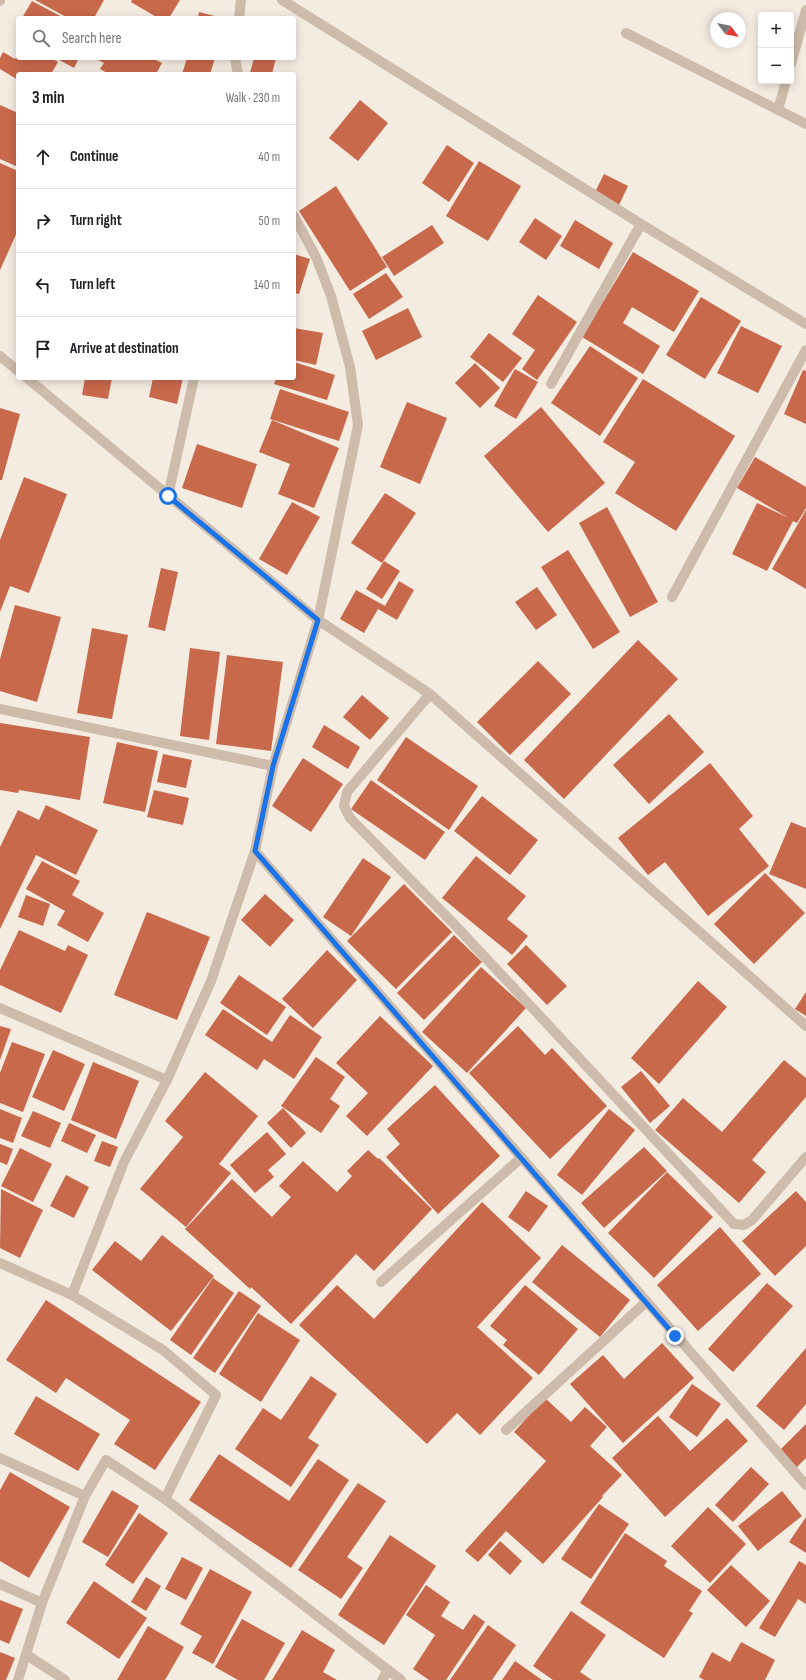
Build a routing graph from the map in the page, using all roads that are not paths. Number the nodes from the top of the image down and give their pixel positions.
1 (241, 0) edge
2 (282, 0) edge
3 (806, 10) edge
4 (239, 16) edge
5 (626, 33) dead end
6 (794, 53) edge
7 (236, 60) edge
8 (238, 72) edge
9 (785, 84) edge
10 (778, 110) junction
11 (806, 124) edge
12 (296, 220) edge
13 (641, 224) junction
14 (806, 324) edge
15 (806, 350) edge
16 (0, 356) edge
17 (16, 369) edge
18 (29, 380) edge
19 (194, 380) edge
20 (551, 384) dead end
21 (168, 496) junction
22 (672, 597) dead end
23 (318, 620) junction
24 (430, 694) junction
25 (0, 709) edge
26 (273, 766) junction
27 (255, 851) junction
28 (0, 1008) edge
29 (806, 1026) edge
30 (167, 1080) junction
31 (806, 1157) edge
32 (521, 1158) junction
33 (0, 1263) edge
34 (381, 1282) dead end
35 (72, 1295) junction
36 (646, 1302) junction
37 (506, 1430) dead end
38 (0, 1458) edge
39 (806, 1485) edge
40 (85, 1496) junction
41 (165, 1499) junction
42 (0, 1584) edge
43 (42, 1603) junction
44 (27, 1655) junction
45 (388, 1670) junction
46 (18, 1680) edge
47 (65, 1680) edge
48 (382, 1680) edge
49 (401, 1680) edge

1 - 4 street
2 - 13 street
3 - 6 street
5 - 10 street
7 - 8 street
9 - 10 street
10 - 11 street
12 - 23 street
13 - 14 street
13 - 20 street
15 - 22 street
16 - 17 street
18 - 21 street
19 - 21 street
21 - 23 street
23 - 24 street
23 - 26 street
24 - 29 street
24 - 31 street
25 - 26 street
26 - 27 street
27 - 30 street
27 - 32 street
28 - 30 street
30 - 35 street
32 - 34 street
32 - 36 street
33 - 35 street
35 - 41 street
36 - 37 street
36 - 39 street
38 - 40 street
40 - 41 street
40 - 43 street
41 - 45 street
42 - 43 street
43 - 44 street
44 - 46 street
44 - 47 street
45 - 48 street
45 - 49 street

